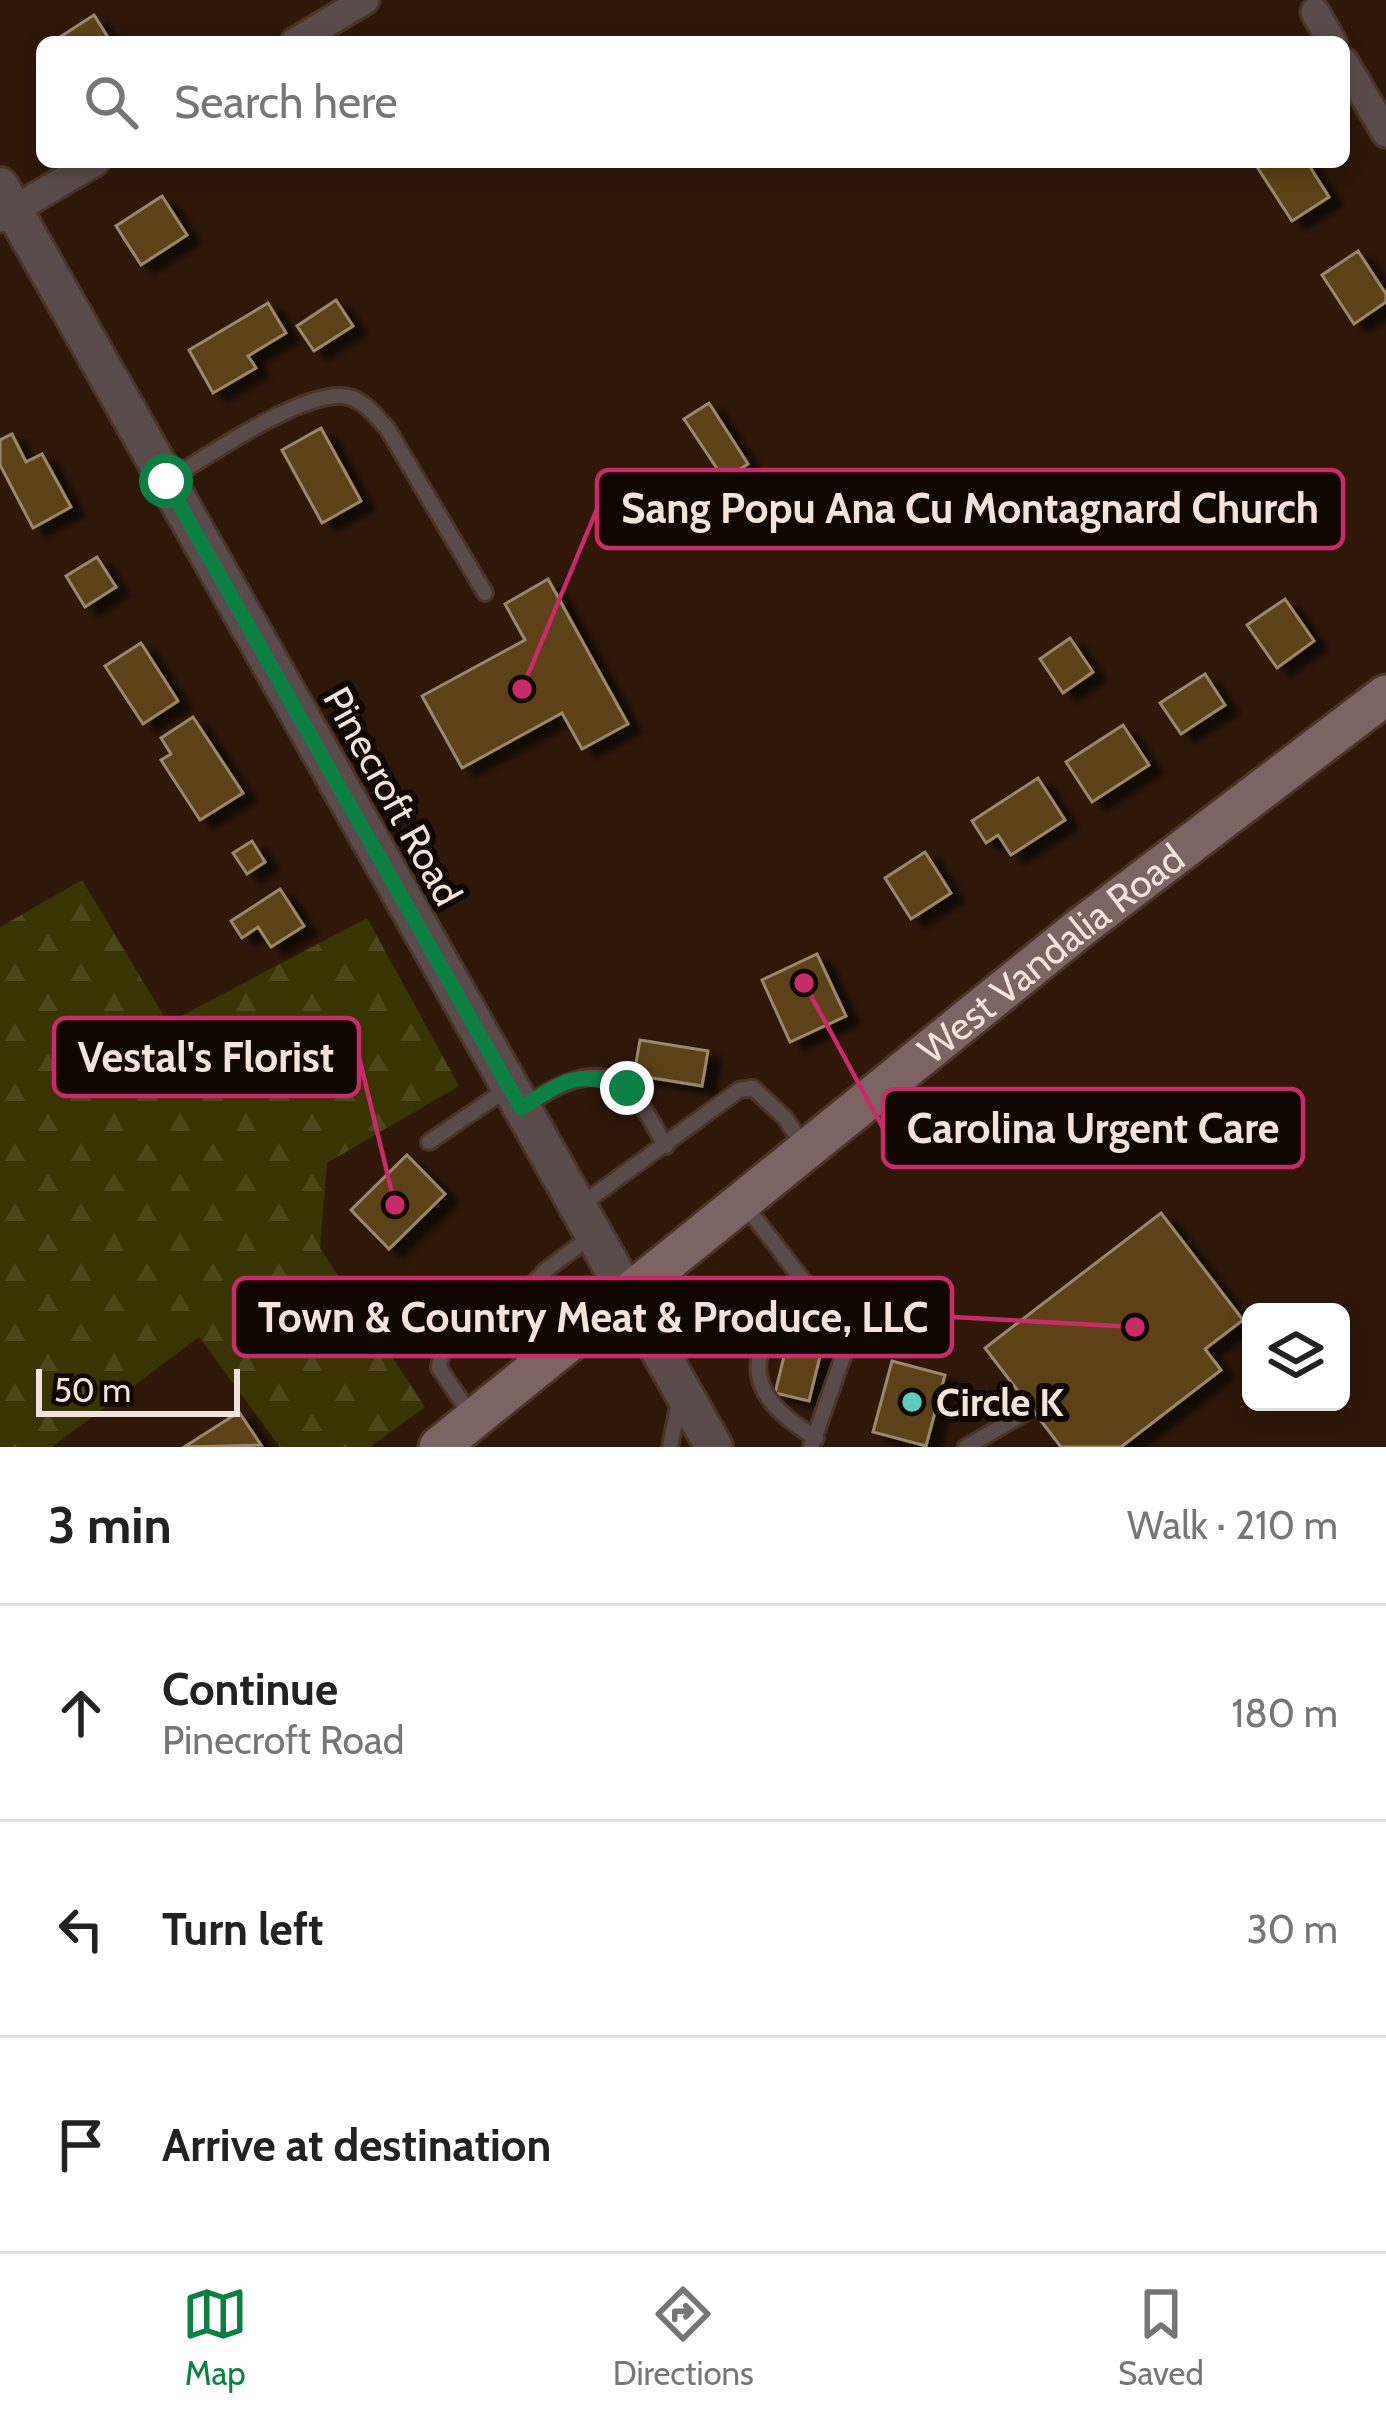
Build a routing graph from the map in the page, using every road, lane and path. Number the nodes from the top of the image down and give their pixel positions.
1 (365, 0) edge
2 (1315, 12) dead end
3 (305, 36) edge
4 (1329, 36) edge
5 (1350, 72) edge
6 (1386, 133) edge
7 (82, 168) edge
8 (4, 205) edge
9 (166, 481) junction
10 (485, 593) dead end
11 (1386, 695) edge
12 (516, 1097) junction
13 (429, 1142) dead end
14 (666, 1146) junction
15 (808, 1152) junction
16 (744, 1204) junction
17 (586, 1221) junction
18 (799, 1276) junction
19 (629, 1298) junction
20 (513, 1305) junction
21 (550, 1359) junction
22 (682, 1390) junction
23 (1025, 1413) dead end
24 (475, 1419) junction
25 (814, 1442) edge
26 (439, 1447) edge
27 (670, 1447) edge
28 (714, 1447) edge
29 (966, 1447) edge

1 - 3 street
2 - 4 street
5 - 6 street
7 - 8 street
8 - 9 street, Pinecroft Road
9 - 10 lane
9 - 12 street, Pinecroft Road
11 - 15 main road, West Vandalia Road
12 - 13 lane
12 - 14 lane
12 - 17 street, Pinecroft Road
14 - 15 lane
14 - 17 lane
15 - 16 main road, West Vandalia Road
16 - 18 lane
16 - 19 main road, West Vandalia Road
17 - 19 street, Pinecroft Road
17 - 20 lane
18 - 25 lane
18 - 25 lane
19 - 21 main road, West Vandalia Road
19 - 22 street, Pinecroft Road
20 - 21 lane
20 - 24 lane
21 - 24 main road, West Vandalia Road
22 - 27 lane
22 - 28 street, Pinecroft Road
23 - 29 lane
24 - 26 main road, West Vandalia Road

